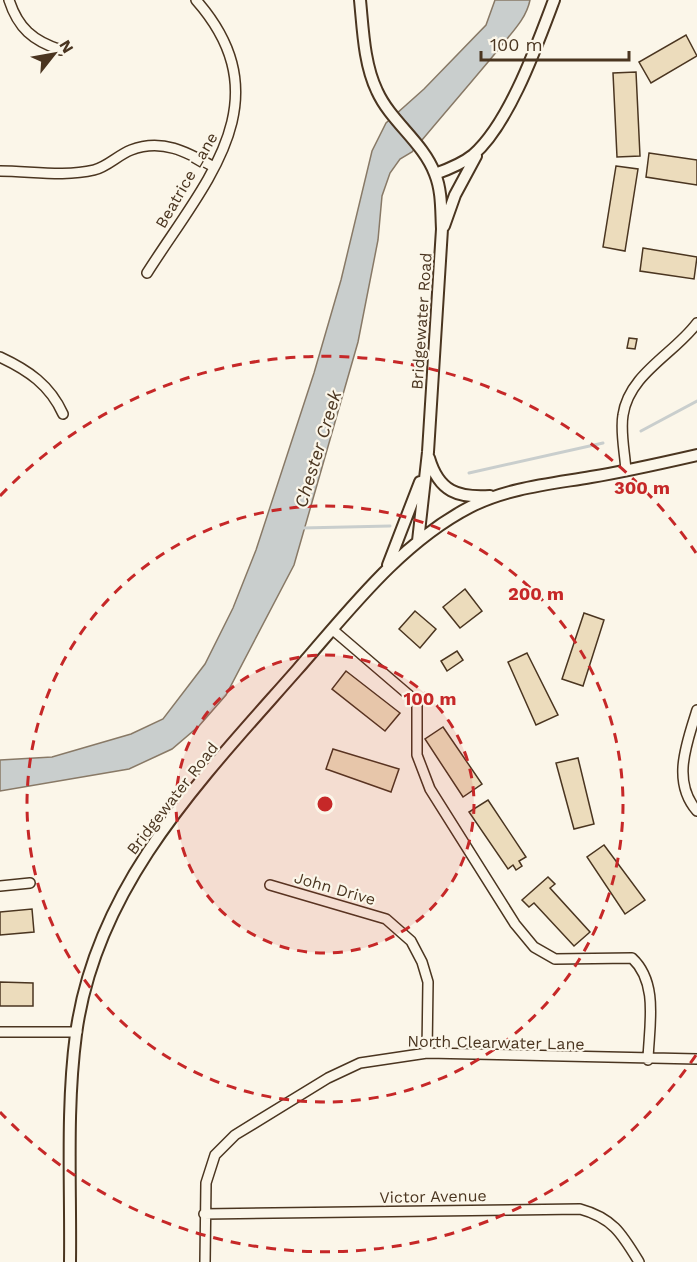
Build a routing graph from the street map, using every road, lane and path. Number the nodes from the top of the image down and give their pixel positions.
1 (9, 0) edge
2 (196, 0) edge
3 (360, 0) edge
4 (554, 0) edge
5 (61, 50) dead end
6 (482, 146) junction
7 (214, 167) junction
8 (0, 171) edge
9 (435, 174) junction
10 (442, 229) junction
11 (147, 273) dead end
12 (697, 323) edge
13 (0, 357) edge
14 (63, 414) dead end
15 (428, 452) junction
16 (697, 455) edge
17 (626, 471) junction
18 (499, 495) junction
19 (418, 541) junction
20 (383, 575) junction
21 (333, 630) junction
22 (697, 710) edge
23 (697, 811) edge
24 (30, 883) dead end
25 (270, 885) dead end
26 (0, 886) edge
27 (0, 1032) edge
28 (77, 1032) junction
29 (427, 1053) junction
30 (697, 1059) edge
31 (648, 1060) junction
32 (204, 1214) junction
33 (70, 1262) edge
34 (205, 1262) edge
35 (639, 1262) edge

1 - 5 street
2 - 7 street, Beatrice Lane
3 - 9 street, Bridgewater Road
4 - 6 street
6 - 9 street
6 - 10 street
7 - 8 street
7 - 11 street, Beatrice Lane
9 - 10 street, Bridgewater Road
10 - 15 street, Bridgewater Road
12 - 17 street
13 - 14 street
15 - 18 street
15 - 19 street, Bridgewater Road
15 - 20 street
16 - 17 street
17 - 18 street
18 - 19 street
19 - 20 street, Bridgewater Road
20 - 21 street, Bridgewater Road
21 - 28 street, Bridgewater Road
21 - 31 street
22 - 23 street
24 - 26 street
25 - 29 street, John Drive
27 - 28 street
28 - 33 street, Bridgewater Road
29 - 31 street, North Clearwater Lane
29 - 32 street, North Clearwater Lane
30 - 31 street, North Clearwater Lane
32 - 34 street, North Clearwater Lane
32 - 35 street, Victor Avenue

